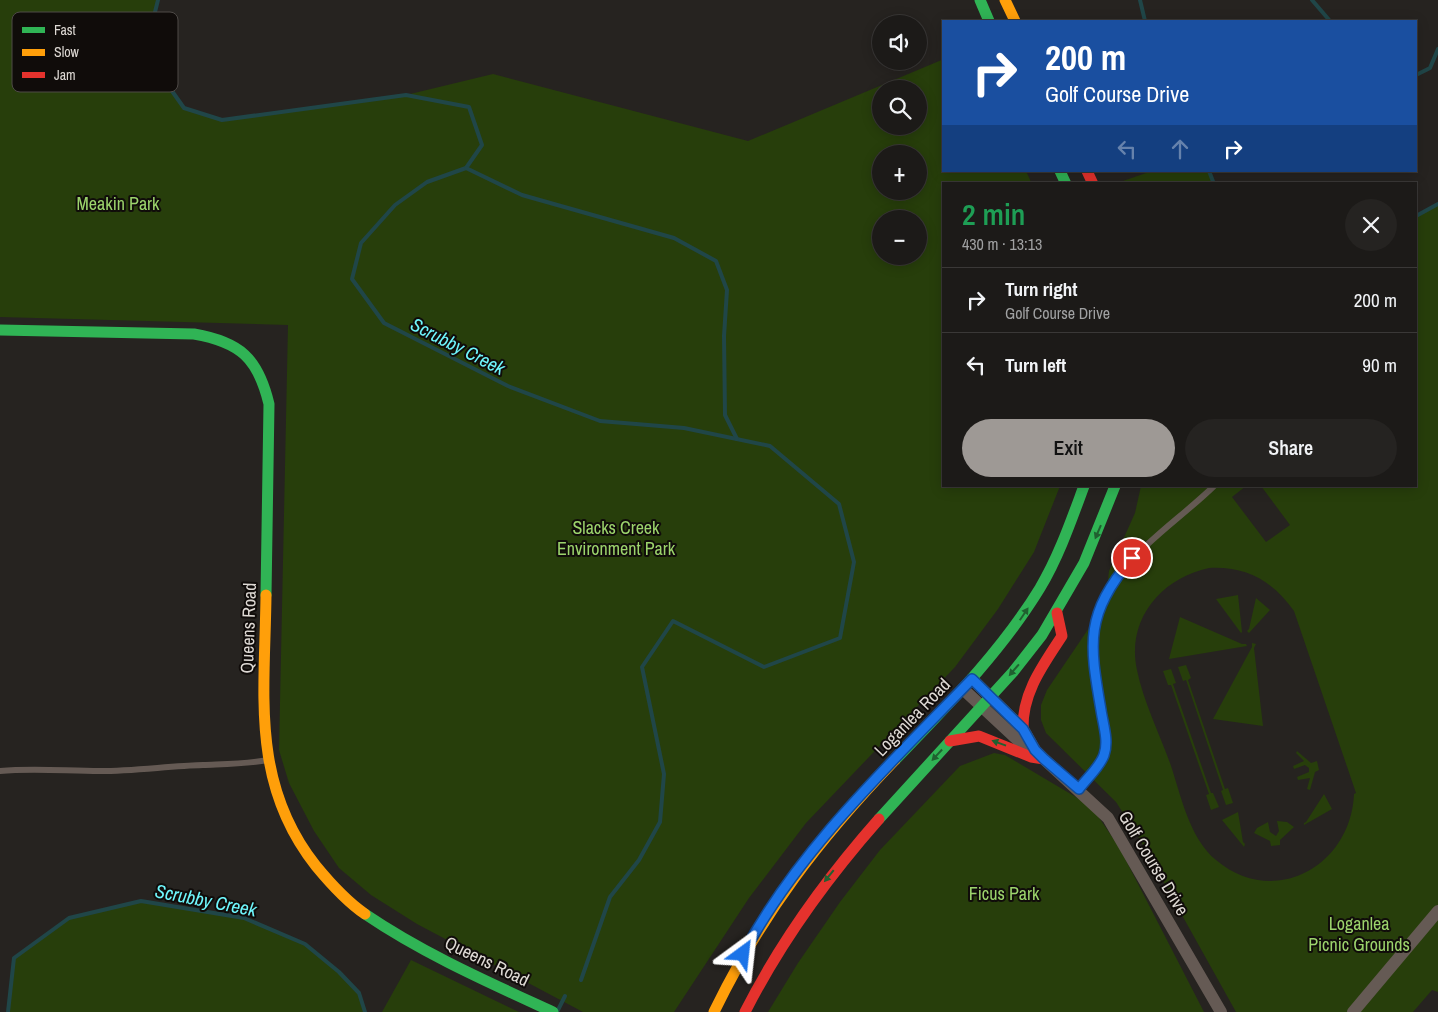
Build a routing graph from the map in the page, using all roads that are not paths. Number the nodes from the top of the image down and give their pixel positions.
1 (980, 0) edge
2 (1005, 0) edge
3 (989, 20) edge
4 (1015, 20) edge
5 (0, 330) edge
6 (1084, 487) edge
7 (1115, 487) edge
8 (1213, 487) edge
9 (1057, 613) junction
10 (972, 679) junction
11 (963, 689) junction
12 (986, 701) junction
13 (1023, 729) junction
14 (950, 741) junction
15 (1035, 750) junction
16 (1044, 759) junction
17 (268, 760) junction
18 (0, 770) edge
19 (1079, 789) junction
20 (1438, 911) edge
21 (553, 1012) edge
22 (714, 1012) edge
23 (745, 1012) edge
24 (1221, 1012) edge
25 (1353, 1012) edge

1 - 3 main road
2 - 4 main road
5 - 17 main road, Queens Road
10 -> 6 main road, Loganlea Road
7 -> 9 main road
8 - 19 lane
9 -> 12 main road
9 - 13 main road
10 - 11 main road, Loganlea Road
10 - 12 street, Golf Course Drive
11 - 12 street, Golf Course Drive
11 - 22 main road, Loganlea Road
12 - 13 street, Golf Course Drive
12 - 14 main road
12 - 15 street, Golf Course Drive
13 - 15 street, Golf Course Drive
16 -> 14 main road
14 -> 23 main road
15 - 16 street, Golf Course Drive
16 - 19 street, Golf Course Drive
17 - 18 lane
17 - 21 main road, Queens Road
19 - 24 street, Golf Course Drive
20 - 25 street

